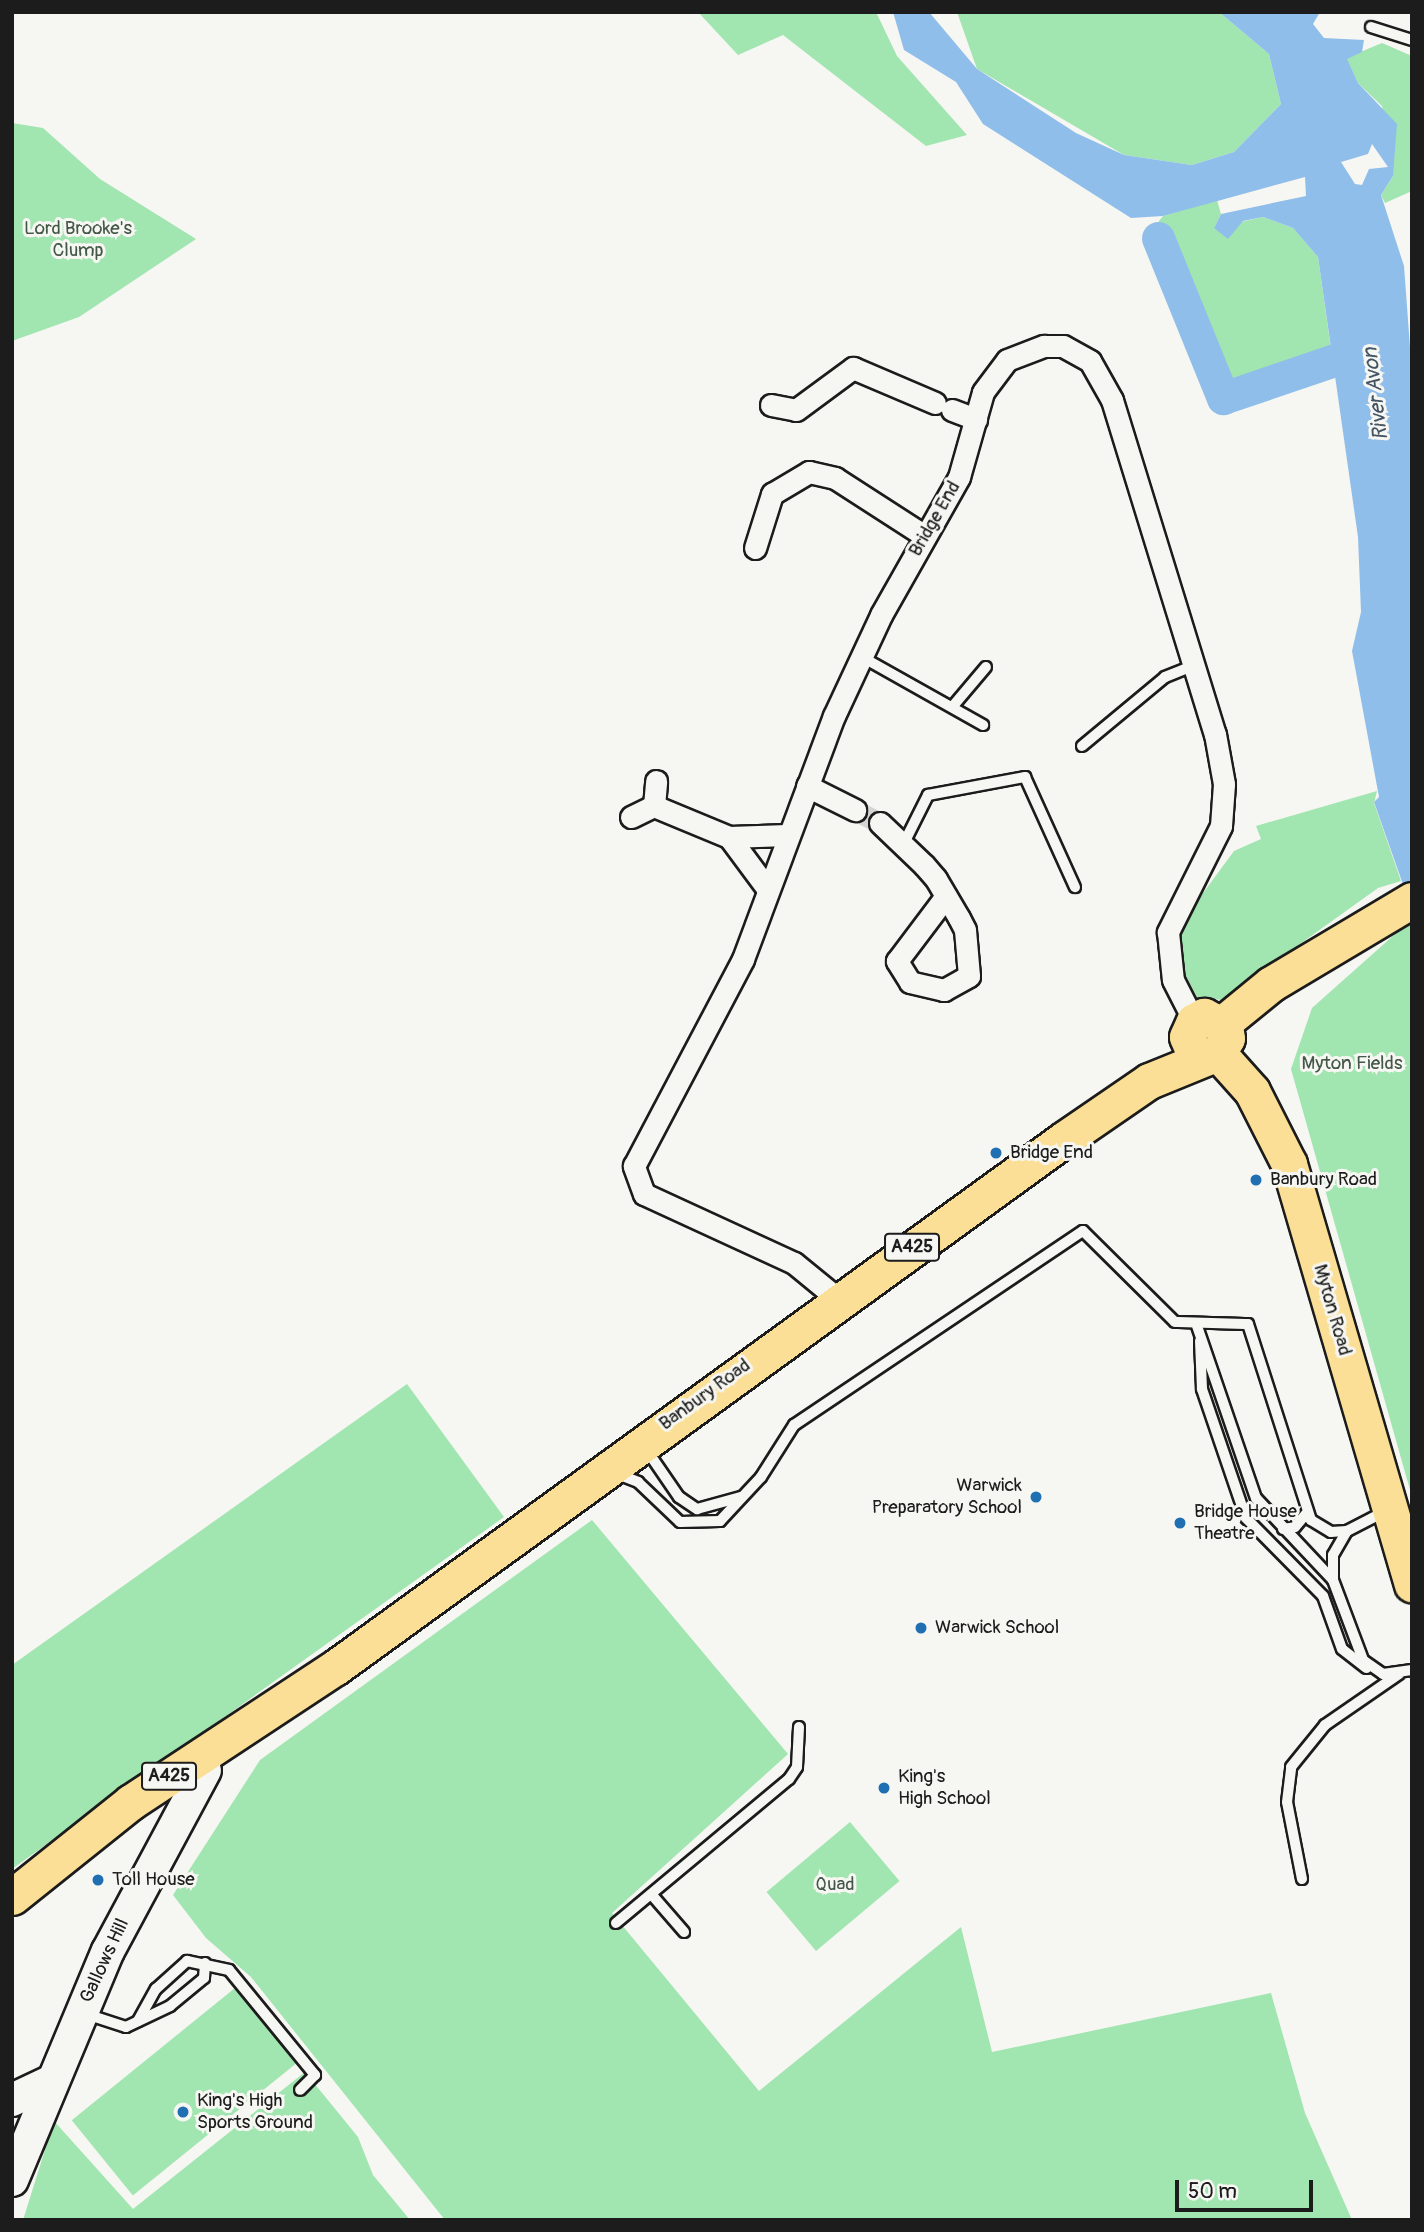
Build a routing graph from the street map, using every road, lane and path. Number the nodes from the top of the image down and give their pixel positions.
1 (1371, 27) dead end
2 (1412, 40) edge
3 (771, 405) dead end
4 (976, 419) junction
5 (925, 536) junction
6 (755, 548) dead end
7 (862, 657) junction
8 (1197, 663) junction
9 (986, 667) dead end
10 (953, 706) junction
11 (983, 725) dead end
12 (1082, 746) dead end
13 (656, 780) dead end
14 (807, 786) junction
15 (654, 806) junction
16 (855, 810) tunnel mouth
17 (631, 817) dead end
18 (880, 823) tunnel mouth
19 (787, 835) junction
20 (729, 837) junction
21 (904, 843) junction
22 (766, 887) junction
23 (1075, 887) dead end
24 (946, 896) dead end
25 (1406, 903) edge
26 (1205, 1038) junction
27 (838, 1299) junction
28 (1197, 1326) junction
29 (1200, 1341) junction
30 (641, 1440) junction
31 (598, 1472) junction
32 (741, 1497) junction
33 (1306, 1514) junction
34 (1398, 1519) junction
35 (1283, 1529) junction
36 (1347, 1531) junction
37 (1333, 1580) junction
38 (1412, 1584) edge
39 (1372, 1670) junction
40 (1412, 1670) edge
41 (1399, 1674) junction
42 (267, 1716) junction
43 (799, 1727) dead end
44 (205, 1770) junction
45 (80, 1848) junction
46 (1302, 1879) dead end
47 (652, 1895) junction
48 (12, 1897) edge
49 (617, 1923) dead end
50 (684, 1931) dead end
51 (205, 1964) junction
52 (80, 2012) junction
53 (138, 2021) junction
54 (52, 2081) junction
55 (300, 2090) dead end
56 (12, 2099) edge
57 (12, 2179) edge

1 - 2 lane
3 - 4 street
4 - 5 street, Bridge End
4 - 8 street, Bridge End
5 - 6 street
5 - 7 street, Bridge End
7 - 10 lane
7 - 14 street, Bridge End
8 - 12 lane
8 - 26 street, Bridge End
9 - 10 lane
10 - 11 lane
13 - 15 street
14 - 16 street
14 - 19 street, Bridge End
15 - 17 street
15 - 20 street
18 - 21 street
19 - 20 street
19 - 22 street, Bridge End
20 - 22 street
21 - 23 lane
21 - 24 street
22 - 27 street, Bridge End
25 - 26 main road, Banbury Road / A425
26 - 27 main road, Banbury Road / A425
26 - 34 main road, Myton Road
27 - 30 main road, Banbury Road / A425
28 - 29 lane
28 - 32 lane
28 - 33 lane
29 - 35 lane
29 - 39 lane
30 - 31 main road, Banbury Road / A425
30 - 32 lane
31 - 32 lane
31 - 42 main road, Banbury Road / A425
33 - 35 lane
33 - 36 lane
34 - 36 lane
34 - 38 main road, Myton Road
35 - 37 lane
36 - 37 lane
37 - 39 lane
39 - 41 lane
40 - 41 lane
41 - 46 lane
42 - 44 main road, Banbury Road / A425
42 - 45 main road, Banbury Road / A425
43 - 47 lane
44 - 45 main road, Banbury Road / A425
44 - 52 street, Gallows Hill
45 - 48 main road, Banbury Road / A425
47 - 49 lane
47 - 50 lane
51 - 53 lane
51 - 53 lane
51 - 55 lane
52 - 53 lane
52 - 54 street, Gallows Hill
54 - 56 street
54 - 57 street, Gallows Hill

